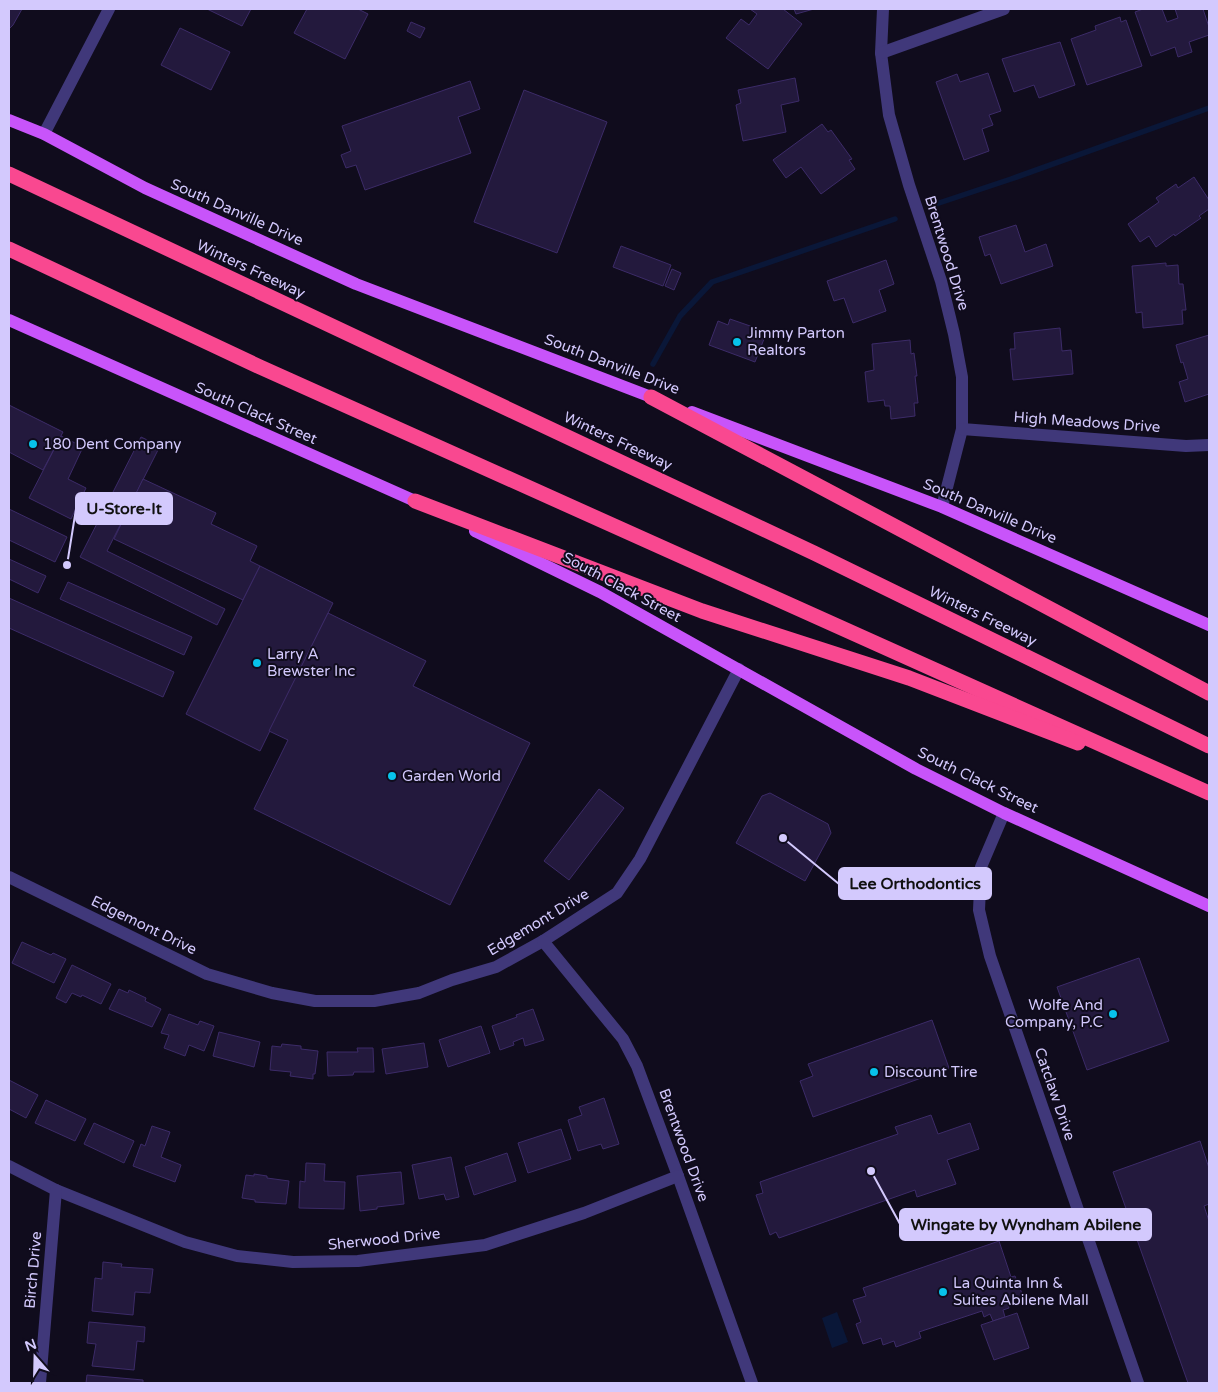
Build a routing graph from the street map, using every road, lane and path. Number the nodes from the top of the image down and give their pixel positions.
1 (109, 9) edge
2 (883, 9) edge
3 (1004, 9) edge
4 (881, 52) junction
5 (9, 120) edge
6 (44, 134) junction
7 (9, 174) edge
8 (9, 249) edge
9 (9, 320) edge
10 (652, 397) junction
11 (962, 429) junction
12 (1209, 445) edge
13 (415, 501) junction
14 (942, 507) junction
15 (1209, 625) edge
16 (738, 669) junction
17 (1209, 693) edge
18 (1209, 746) edge
19 (1209, 793) edge
20 (1004, 813) junction
21 (9, 877) edge
22 (1209, 906) edge
23 (543, 941) junction
24 (9, 1166) edge
25 (678, 1176) junction
26 (56, 1190) junction
27 (40, 1383) edge
28 (752, 1383) edge
29 (1138, 1383) edge

1 - 6 street
2 - 4 street, Brentwood Drive
3 - 4 street
4 - 11 street, Brentwood Drive
5 - 6 main road, South Danville Drive
6 - 10 main road, South Danville Drive
7 - 18 highway, Winters Freeway
8 - 19 highway
9 - 13 main road, South Clack Street
10 - 14 main road, South Danville Drive
10 - 17 highway
11 - 12 street, High Meadows Drive
11 - 14 street, Brentwood Drive
13 - 16 main road, South Clack Street
13 - 19 highway
14 - 15 main road, South Danville Drive
16 - 20 main road, South Clack Street
16 - 23 street, Edgemont Drive
20 - 22 main road, South Clack Street
20 - 29 street, Catclaw Drive
21 - 23 street, Edgemont Drive
23 - 25 street, Brentwood Drive
24 - 26 street, Sherwood Drive
25 - 26 street, Sherwood Drive
25 - 28 street, Brentwood Drive
26 - 27 street, Birch Drive

